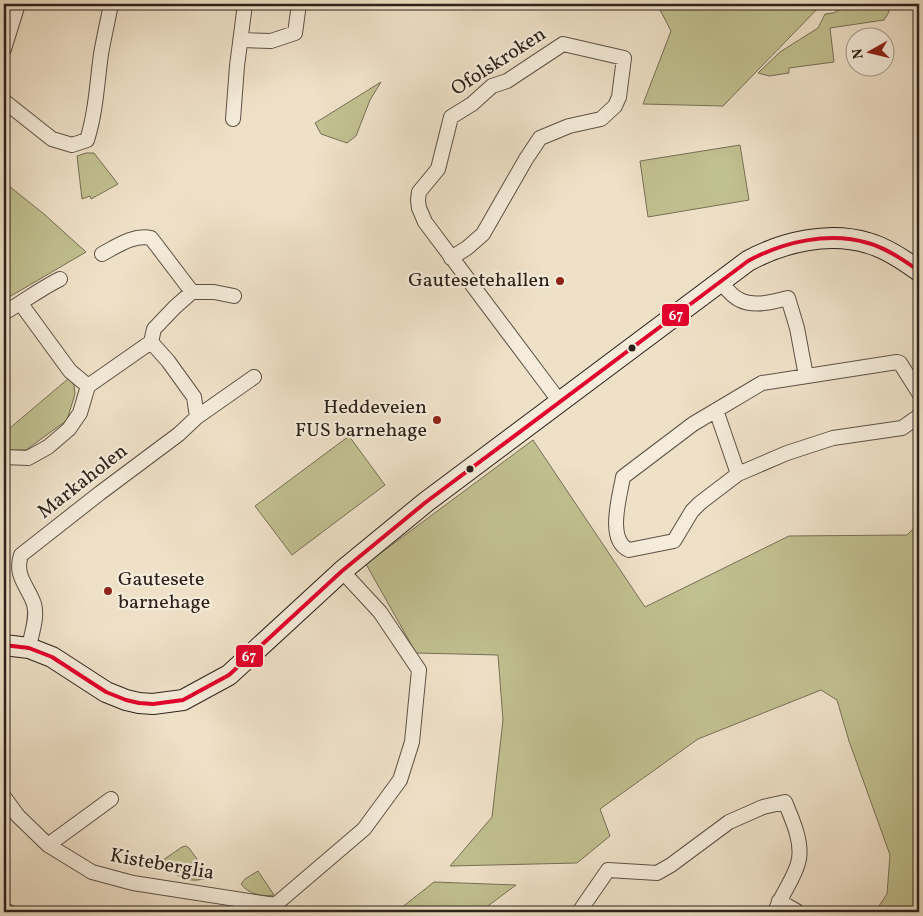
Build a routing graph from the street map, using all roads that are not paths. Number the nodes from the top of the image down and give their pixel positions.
1 (18, 4) edge
2 (111, 4) edge
3 (245, 4) edge
4 (299, 4) edge
5 (241, 40) junction
6 (4, 49) edge
7 (4, 101) edge
8 (233, 118) dead end
9 (102, 254) dead end
10 (451, 258) junction
11 (919, 271) edge
12 (60, 279) dead end
13 (720, 281) junction
14 (192, 292) junction
15 (234, 296) dead end
16 (21, 304) junction
17 (4, 313) edge
18 (151, 342) junction
19 (806, 376) junction
20 (254, 377) dead end
21 (88, 386) junction
22 (919, 393) edge
23 (560, 402) junction
24 (716, 410) junction
25 (919, 416) edge
26 (197, 417) junction
27 (4, 457) edge
28 (738, 474) junction
29 (342, 571) junction
30 (4, 645) edge
31 (29, 648) junction
32 (4, 797) edge
33 (111, 800) dead end
34 (48, 845) junction
35 (777, 906) edge
36 (579, 912) edge
37 (798, 912) edge

1 - 6 street
2 - 7 street
3 - 5 street
4 - 5 street
5 - 8 street
9 - 14 street
10 - 10 street, Ofolskroken
10 - 23 street, Ofolskroken
11 - 13 street
12 - 16 street
13 - 19 street
13 - 23 street
14 - 15 street
14 - 18 street
16 - 17 street
16 - 21 street
18 - 21 street
18 - 26 street
19 - 22 street
19 - 24 street
20 - 26 street, Markaholen
21 - 27 street
23 - 29 street
24 - 28 street
24 - 28 street
25 - 28 street
26 - 31 street, Markaholen
29 - 31 street
29 - 34 street, Kisteberglia
30 - 31 street
32 - 34 street, Kisteberglia
33 - 34 street
35 - 36 street
35 - 37 street

